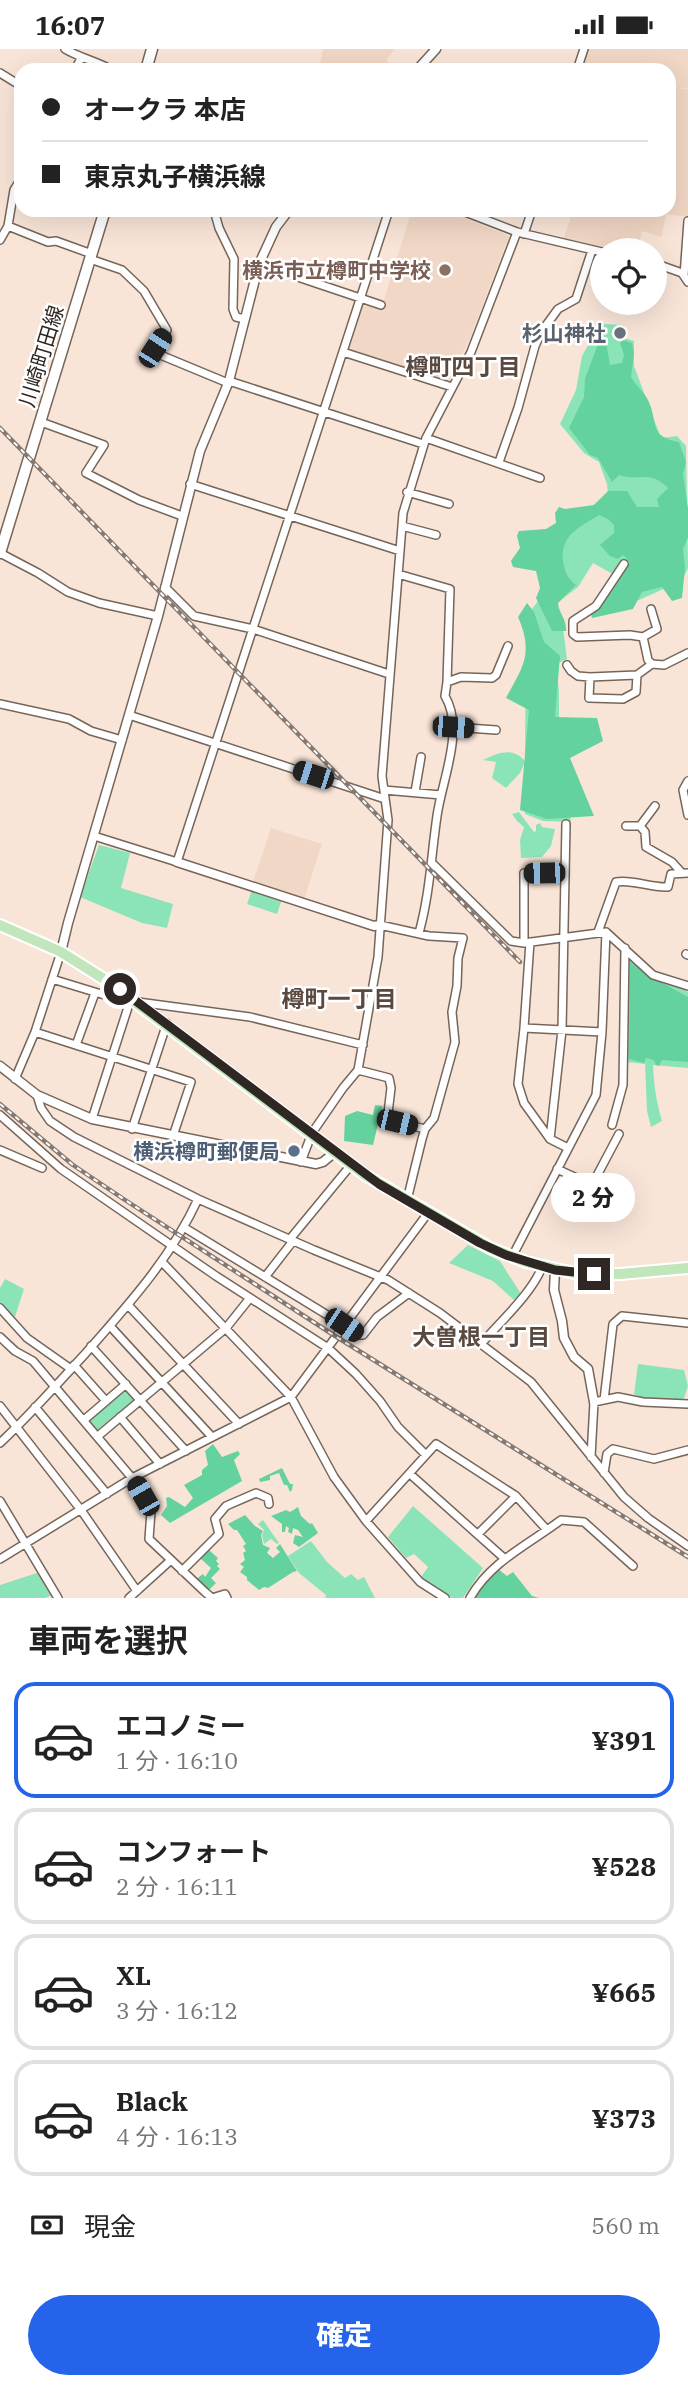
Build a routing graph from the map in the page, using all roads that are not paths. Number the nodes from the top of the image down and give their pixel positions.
1 (65, 49) edge
2 (436, 49) edge
3 (80, 58) junction
4 (78, 63) edge
5 (99, 63) edge
6 (423, 63) edge
7 (14, 190) edge
8 (103, 217) edge
9 (216, 217) edge
10 (284, 217) edge
11 (386, 217) edge
12 (479, 217) edge
13 (529, 217) edge
14 (688, 221) edge
15 (8, 226) junction
16 (521, 233) junction
17 (0, 240) edge
18 (590, 250) edge
19 (590, 256) edge
20 (91, 257) junction
21 (259, 264) junction
22 (667, 270) edge
23 (686, 279) edge
24 (360, 298) junction
25 (381, 305) dead end
26 (245, 319) junction
27 (343, 352) junction
28 (228, 382) junction
29 (452, 387) junction
30 (323, 412) junction
31 (41, 422) junction
32 (424, 441) junction
33 (499, 463) junction
34 (540, 478) dead end
35 (190, 484) junction
36 (407, 492) junction
37 (449, 504) dead end
38 (183, 516) junction
39 (289, 516) junction
40 (402, 526) junction
41 (436, 535) dead end
42 (0, 551) edge
43 (400, 551) junction
44 (624, 564) dead end
45 (398, 574) junction
46 (165, 587) junction
47 (651, 609) dead end
48 (158, 616) junction
49 (253, 629) junction
50 (643, 637) junction
51 (509, 646) dead end
52 (688, 653) edge
53 (567, 664) dead end
54 (652, 664) junction
55 (389, 674) junction
56 (637, 675) junction
57 (590, 677) junction
58 (447, 682) junction
59 (0, 704) edge
60 (129, 715) junction
61 (453, 727) junction
62 (496, 730) dead end
63 (122, 740) junction
64 (216, 744) junction
65 (421, 757) dead end
66 (688, 782) edge
67 (415, 792) junction
68 (385, 794) junction
69 (440, 795) junction
70 (655, 806) dead end
71 (688, 815) edge
72 (566, 824) dead end
73 (626, 826) dead end
74 (640, 826) junction
75 (94, 836) junction
76 (177, 862) junction
77 (433, 864) junction
78 (565, 872) junction
79 (685, 873) edge
80 (0, 925) edge
81 (380, 925) junction
82 (602, 932) junction
83 (419, 933) junction
84 (564, 937) junction
85 (527, 943) junction
86 (625, 948) junction
87 (61, 953) junction
88 (52, 979) junction
89 (688, 986) edge
90 (95, 993) junction
91 (134, 1000) junction
92 (167, 1023) junction
93 (524, 1028) junction
94 (562, 1030) junction
95 (35, 1032) junction
96 (603, 1032) junction
97 (76, 1045) junction
98 (363, 1045) junction
99 (112, 1057) junction
100 (0, 1066) edge
101 (151, 1069) junction
102 (359, 1070) junction
103 (15, 1079) junction
104 (37, 1095) junction
105 (0, 1115) edge
106 (92, 1119) junction
107 (612, 1125) dead end
108 (132, 1129) junction
109 (425, 1129) junction
110 (312, 1133) junction
111 (619, 1134) dead end
112 (173, 1136) junction
113 (550, 1139) junction
114 (568, 1148) junction
115 (0, 1150) edge
116 (335, 1152) junction
117 (301, 1161) junction
118 (351, 1165) junction
119 (42, 1168) dead end
120 (557, 1168) junction
121 (198, 1199) junction
122 (407, 1200) junction
123 (428, 1213) junction
124 (185, 1228) junction
125 (291, 1240) junction
126 (173, 1246) junction
127 (512, 1257) junction
128 (162, 1262) junction
129 (542, 1267) junction
130 (688, 1268) edge
131 (555, 1270) junction
132 (381, 1276) junction
133 (265, 1277) junction
134 (410, 1293) junction
135 (250, 1298) junction
136 (128, 1305) junction
137 (0, 1308) edge
138 (688, 1323) edge
139 (344, 1325) junction
140 (110, 1326) junction
141 (226, 1328) junction
142 (0, 1337) edge
143 (27, 1338) junction
144 (482, 1343) junction
145 (92, 1346) junction
146 (328, 1348) junction
147 (15, 1351) junction
148 (183, 1364) junction
149 (72, 1367) junction
150 (162, 1382) junction
151 (126, 1384) junction
152 (56, 1386) junction
153 (291, 1397) junction
154 (140, 1400) junction
155 (604, 1400) junction
156 (106, 1401) junction
157 (594, 1402) junction
158 (688, 1404) edge
159 (0, 1406) edge
160 (35, 1407) junction
161 (120, 1417) junction
162 (84, 1420) junction
163 (239, 1424) junction
164 (17, 1427) junction
165 (98, 1436) junction
166 (212, 1437) junction
167 (0, 1443) edge
168 (688, 1450) edge
169 (186, 1451) junction
170 (426, 1455) junction
171 (591, 1458) junction
172 (160, 1464) junction
173 (604, 1473) junction
174 (410, 1474) junction
175 (132, 1478) junction
176 (107, 1494) junction
177 (516, 1496) junction
178 (0, 1501) edge
179 (269, 1504) dead end
180 (81, 1510) junction
181 (366, 1521) junction
182 (547, 1530) junction
183 (478, 1534) junction
184 (25, 1543) junction
185 (688, 1546) edge
186 (0, 1559) edge
187 (505, 1559) junction
188 (172, 1560) junction
189 (633, 1566) dead end
190 (182, 1571) junction
191 (137, 1591) junction
192 (58, 1598) edge
193 (128, 1598) edge
194 (227, 1598) edge
195 (444, 1598) edge
196 (470, 1598) edge

1 - 3 street
2 - 6 street
3 - 4 street
3 - 5 street
7 - 15 street
8 - 20 main road, 川崎町田線
9 - 26 street
10 - 21 street
11 - 24 street
12 - 16 street
13 - 16 street
14 - 23 street
15 - 17 street
15 - 20 street
16 - 18 street
16 - 29 street
19 - 33 street
20 - 28 street
20 - 31 main road, 川崎町田線
21 - 24 street
21 - 26 street
22 - 23 street
24 - 25 street
24 - 27 street
26 - 28 street
27 - 29 street
27 - 30 street
28 - 30 street
28 - 35 street
29 - 32 street
30 - 32 street
30 - 39 street
31 - 38 street
31 - 42 main road, 川崎町田線
32 - 33 street
32 - 36 street
33 - 34 street
35 - 38 street
35 - 39 street
36 - 37 street
36 - 40 street
38 - 46 street
39 - 43 street
39 - 49 street
40 - 41 street
40 - 43 street
42 - 48 street
43 - 45 street
44 - 50 street
45 - 55 street
45 - 58 street
46 - 48 street
46 - 49 street
47 - 50 street
48 - 60 street
49 - 55 street
49 - 64 street
50 - 54 street
51 - 58 street
52 - 54 street
53 - 57 street
54 - 56 street
55 - 68 street
56 - 57 street
56 - 57 street
58 - 61 street
59 - 63 street
60 - 63 street
60 - 64 street
61 - 62 street
61 - 69 street
63 - 75 street
64 - 68 street
64 - 76 street
65 - 67 street
66 - 71 street
67 - 68 street
67 - 69 street
68 - 81 street
69 - 77 street
70 - 74 street
72 - 78 street
73 - 74 street
74 - 79 street
75 - 76 street
75 - 87 street
76 - 81 street
77 - 83 street
77 - 85 street
78 - 84 street
78 - 85 street
79 - 82 street
80 - 87 main road
81 - 83 street
81 - 98 street
82 - 84 street
82 - 86 street
82 - 96 street
83 - 109 street
84 - 85 street
84 - 94 street
85 - 93 street
86 - 89 street
86 - 107 street
87 - 88 street
87 - 91 main road
88 - 90 street
88 - 95 street
90 - 91 street
90 - 97 street
91 - 92 main road
91 - 98 street
91 - 99 street
92 - 101 street
92 - 110 main road
93 - 94 street
93 - 113 street
94 - 96 street
94 - 113 street
95 - 97 street
95 - 103 street
96 - 114 street
97 - 99 street
98 - 102 street
99 - 101 street
99 - 106 street
100 - 103 street
101 - 108 street
101 - 112 street
102 - 109 street
102 - 110 street
103 - 104 street
104 - 106 street
104 - 121 street
105 - 126 street
106 - 108 street
108 - 112 street
109 - 122 street
110 - 116 main road
110 - 117 street
111 - 120 street
112 - 117 street
113 - 114 street
114 - 120 street
115 - 119 street
116 - 117 street
116 - 118 main road
118 - 122 main road
118 - 125 street
120 - 127 street
121 - 124 street
121 - 125 street
122 - 123 main road
123 - 127 main road
123 - 132 street
124 - 126 street
124 - 133 street
125 - 132 street
125 - 133 street
126 - 128 street
126 - 135 street
127 - 129 main road
128 - 136 street
128 - 141 street
129 - 131 main road
129 - 144 street
130 - 131 main road
131 - 157 street
132 - 134 street
132 - 139 street
133 - 139 street
134 - 139 street
134 - 144 street
135 - 141 street
135 - 146 street
136 - 140 street
136 - 148 street
137 - 143 street
138 - 155 street
139 - 146 street
140 - 145 street
140 - 150 street
141 - 148 street
141 - 153 street
142 - 147 street
143 - 147 street
143 - 149 street
144 - 171 street
145 - 149 street
145 - 151 street
146 - 153 street
146 - 170 street
147 - 152 street
148 - 150 street
148 - 163 street
149 - 152 street
149 - 156 street
150 - 154 street
150 - 166 street
151 - 154 street
151 - 156 street
152 - 160 street
152 - 162 street
153 - 163 street
153 - 181 street
154 - 161 street
154 - 169 street
155 - 157 street
155 - 158 street
156 - 162 street
157 - 171 street
159 - 164 street
160 - 164 street
160 - 176 street
161 - 165 street
161 - 172 street
162 - 165 street
163 - 166 street
164 - 167 street
164 - 180 street
165 - 175 street
166 - 169 street
168 - 173 street
169 - 172 street
170 - 174 street
170 - 177 street
171 - 173 street
172 - 175 street
173 - 185 street
174 - 181 street
174 - 183 street
175 - 176 street
175 - 188 street
176 - 180 street
177 - 182 street
177 - 183 street
178 - 184 street
179 - 190 street
180 - 184 street
180 - 191 street
181 - 195 street
182 - 187 street
182 - 189 street
183 - 187 street
184 - 186 street
184 - 192 street
187 - 196 street
188 - 190 street
188 - 191 street
190 - 194 street
191 - 193 street

